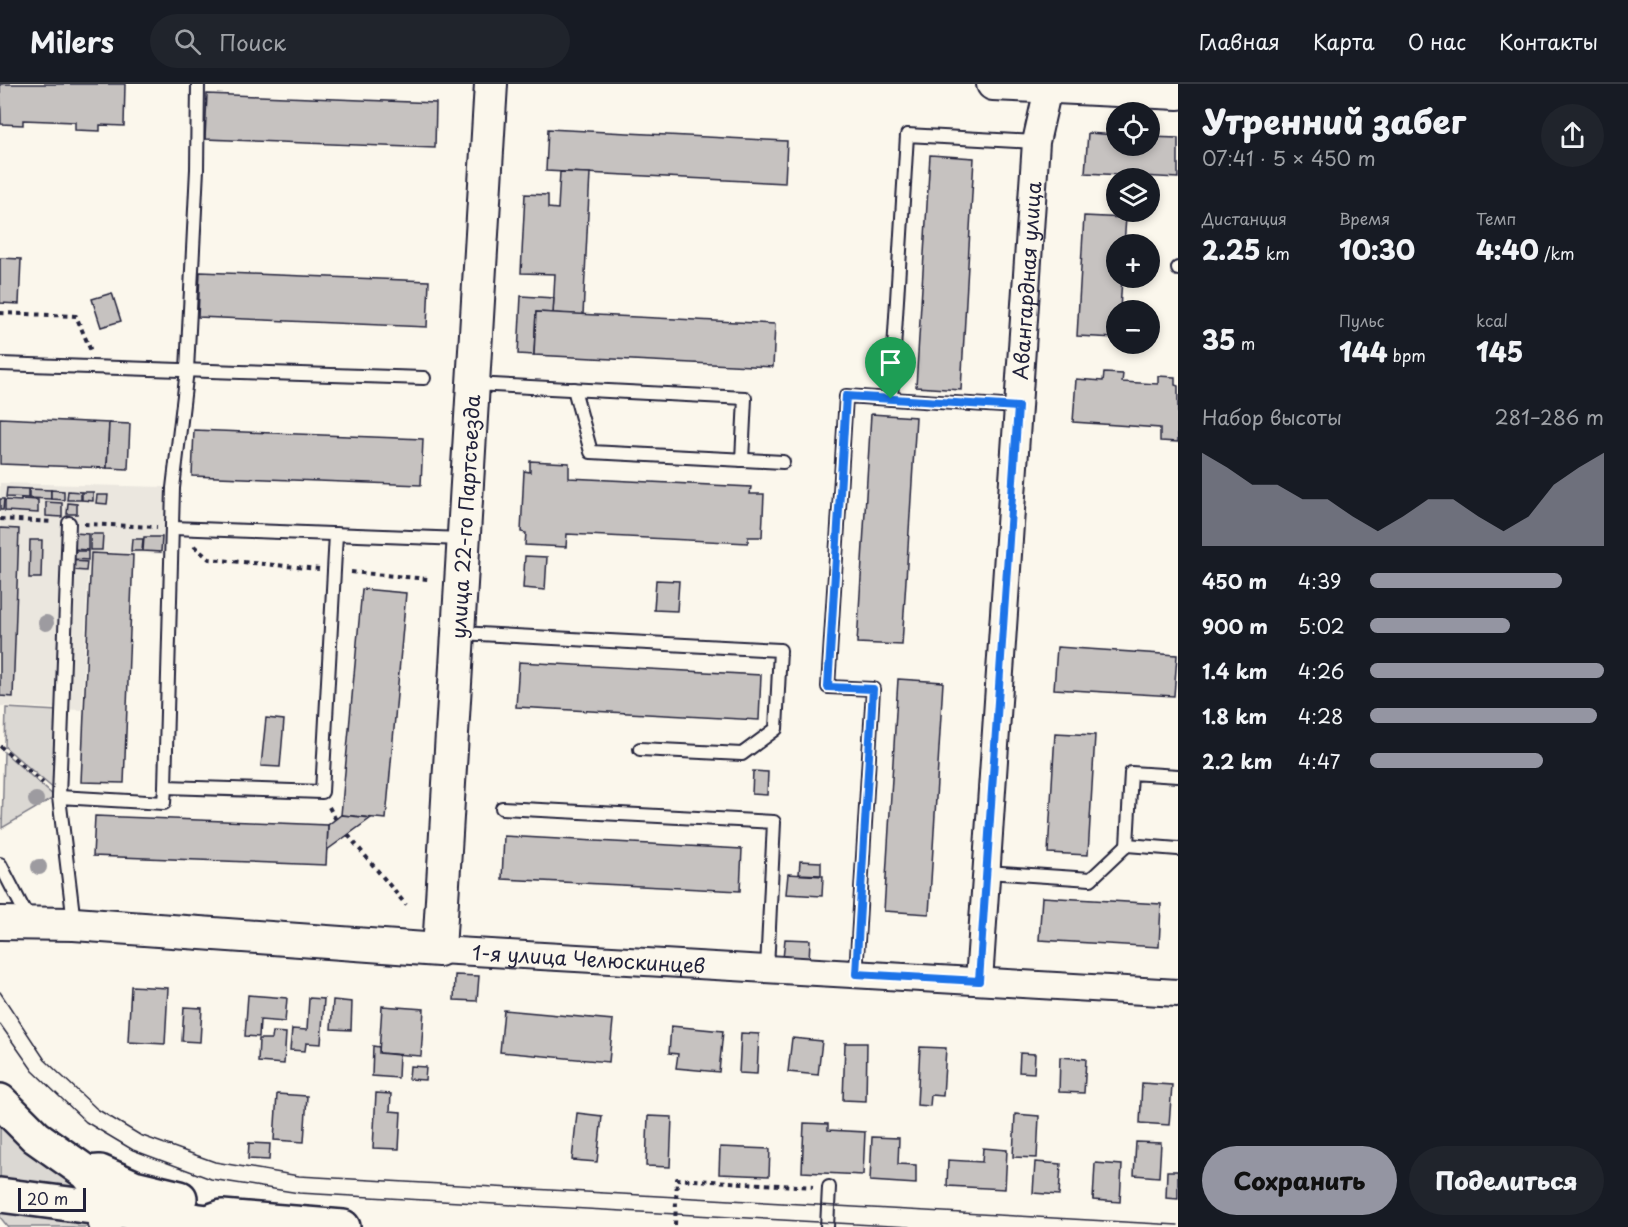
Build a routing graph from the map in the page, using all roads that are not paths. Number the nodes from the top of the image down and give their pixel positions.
1 (198, 84) edge
2 (491, 84) edge
3 (993, 84) edge
4 (1049, 85) edge
5 (1178, 93) edge
6 (1036, 142) junction
7 (0, 364) edge
8 (187, 370) junction
9 (424, 378) dead end
10 (473, 384) junction
11 (574, 389) junction
12 (891, 399) junction
13 (1018, 407) junction
14 (742, 460) junction
15 (783, 462) dead end
16 (69, 523) dead end
17 (173, 528) junction
18 (336, 534) junction
19 (464, 539) junction
20 (459, 633) junction
21 (640, 748) dead end
22 (1178, 776) edge
23 (165, 787) junction
24 (60, 797) junction
25 (502, 808) dead end
26 (1127, 845) junction
27 (1178, 849) edge
28 (0, 864) edge
29 (986, 872) junction
30 (0, 923) edge
31 (31, 923) junction
32 (74, 924) junction
33 (439, 950) junction
34 (767, 969) junction
35 (856, 974) junction
36 (979, 981) junction
37 (1178, 993) edge
38 (0, 1101) edge
39 (87, 1173) junction
40 (829, 1187) road end
41 (0, 1195) edge
42 (106, 1217) edge
43 (222, 1217) junction
44 (343, 1227) edge
45 (827, 1227) edge

1 - 8 lane
2 - 10 street, улица 22-го Партсъезда
3 - 4 street
4 - 5 street
4 - 6 street, Авангардная улица
6 - 12 lane
6 - 13 street, Авангардная улица
7 - 8 lane
8 - 9 lane
8 - 17 lane
10 - 11 lane
10 - 19 street, улица 22-го Партсъезда
11 - 14 lane
11 - 14 lane
12 - 13 lane
12 - 35 lane
13 - 29 street, Авангардная улица
14 - 15 lane
16 - 24 lane
17 - 18 lane
17 - 23 lane
18 - 19 lane
18 - 23 lane
19 - 20 street, улица 22-го Партсъезда
20 - 21 lane
20 - 33 street, улица 22-го Партсъезда
22 - 26 lane
23 - 24 lane
24 - 32 lane
25 - 34 lane
26 - 27 lane
26 - 29 lane
28 - 31 lane
29 - 36 street, Авангардная улица
30 - 31 street, 1-я улица Челюскинцев
31 - 32 street, 1-я улица Челюскинцев
32 - 33 street, 1-я улица Челюскинцев
33 - 34 street, 1-я улица Челюскинцев
34 - 35 street, 1-я улица Челюскинцев
35 - 36 street, 1-я улица Челюскинцев
36 - 37 street, 1-я улица Челюскинцев
38 - 39 main road
39 - 42 main road
39 - 43 main road
40 - 45 lane
41 - 42 main road
42 - 43 main road
43 - 44 main road

